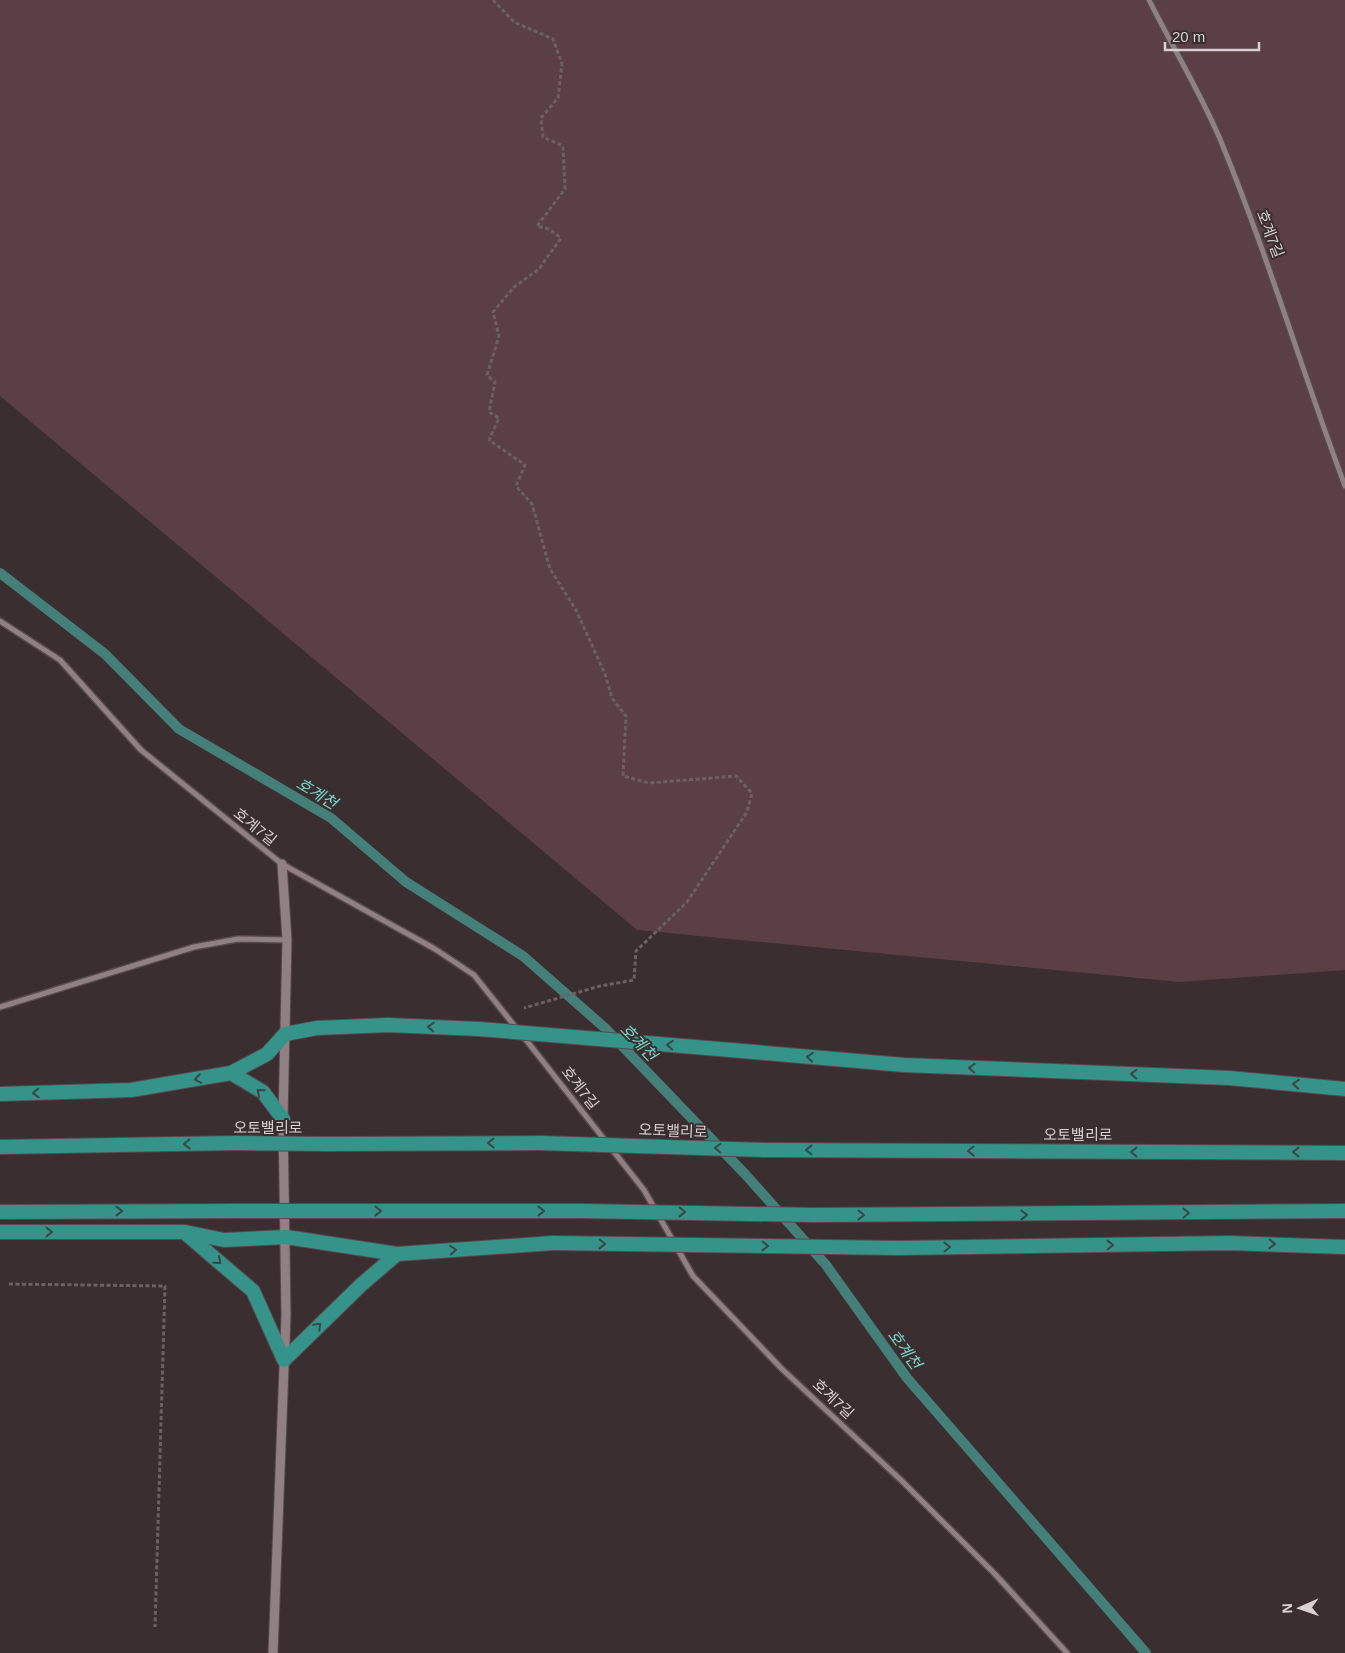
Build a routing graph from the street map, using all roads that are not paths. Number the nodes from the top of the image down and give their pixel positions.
1 (1149, 0) edge
2 (1345, 486) edge
3 (0, 621) edge
4 (282, 864) junction
5 (287, 940) junction
6 (0, 1008) edge
7 (285, 1034) junction
8 (231, 1073) junction
9 (1345, 1088) edge
10 (0, 1094) edge
11 (283, 1119) junction
12 (0, 1147) edge
13 (1345, 1153) edge
14 (0, 1212) edge
15 (1345, 1212) edge
16 (0, 1232) edge
17 (184, 1232) junction
18 (286, 1237) junction
19 (1345, 1247) edge
20 (397, 1254) junction
21 (284, 1360) junction
22 (272, 1653) edge
23 (1068, 1653) edge

1 - 2 street, 호계7길
3 - 4 street, 호계7길
4 - 5 street
4 - 23 street, 호계7길
5 - 6 street
5 - 7 street
7 - 8 highway
9 -> 7 highway, bridge
7 - 11 street
8 -> 10 highway
11 -> 8 highway
11 - 18 street
13 -> 12 highway, 오토밸리로, bridge
14 -> 15 highway, bridge
16 -> 17 highway
17 - 18 highway
17 -> 21 highway
18 - 20 highway
18 - 21 street
20 -> 19 highway, bridge
21 -> 20 highway
21 - 22 street

